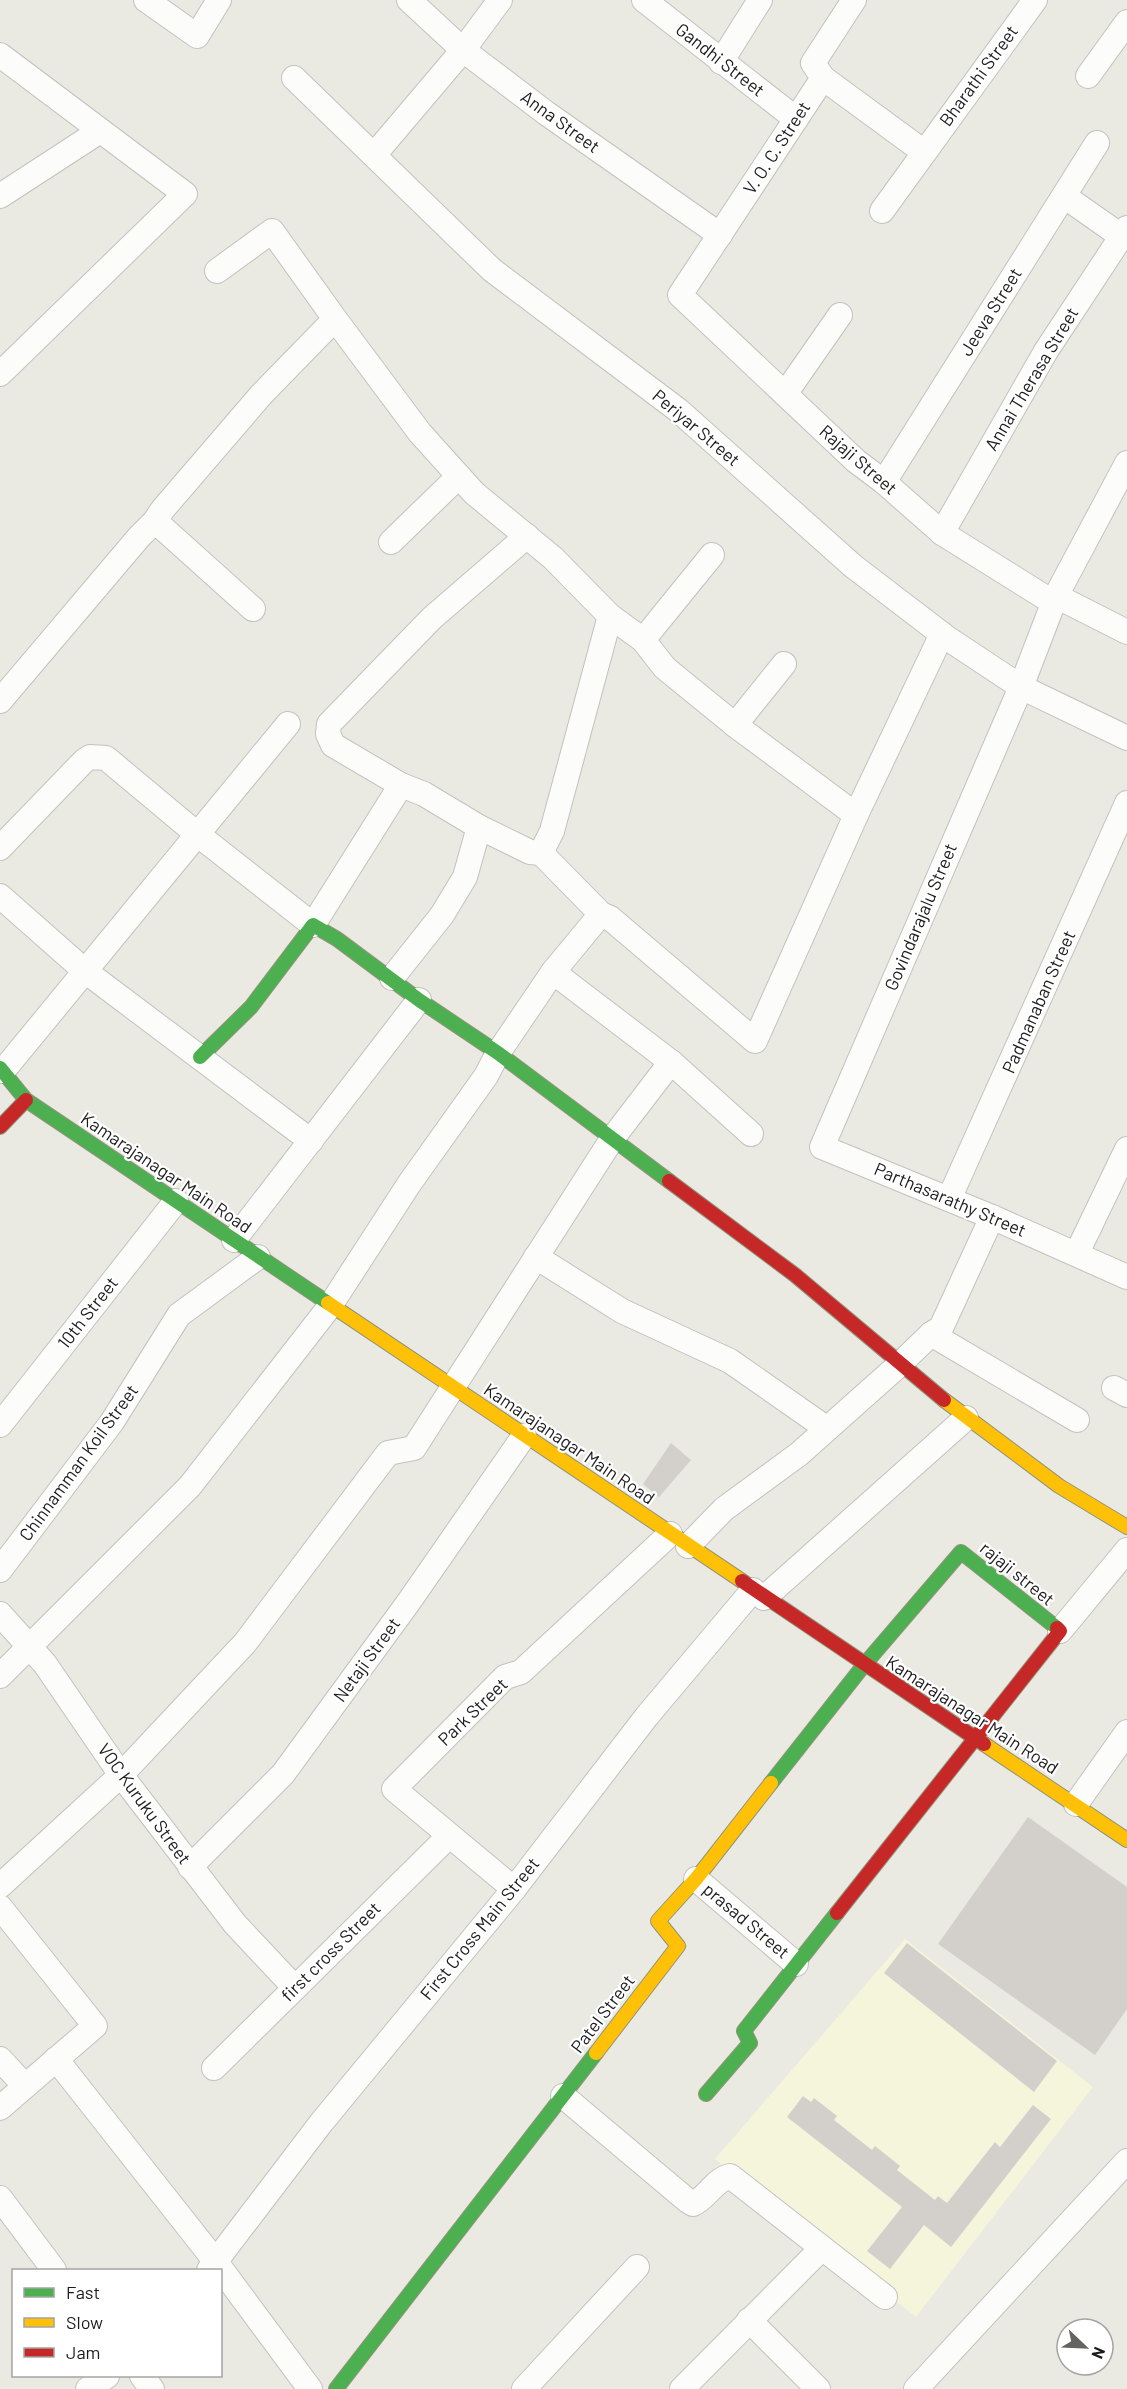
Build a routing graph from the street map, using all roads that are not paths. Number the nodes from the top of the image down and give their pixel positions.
1 (146, 0) edge
2 (219, 0) edge
3 (409, 0) edge
4 (500, 0) edge
5 (760, 0) edge
6 (854, 0) edge
7 (1035, 0) edge
8 (650, 2) edge
9 (1127, 22) edge
10 (463, 50) junction
11 (0, 55) edge
12 (721, 62) junction
13 (1089, 76) dead end
14 (294, 78) dead end
15 (823, 78) junction
16 (796, 119) junction
17 (100, 130) junction
18 (1097, 143) dead end
19 (924, 152) junction
20 (374, 155) junction
21 (0, 196) edge
22 (1064, 196) junction
23 (882, 211) dead end
24 (1124, 232) edge
25 (720, 235) junction
26 (217, 271) dead end
27 (680, 295) joint
28 (840, 315) dead end
29 (335, 319) junction
30 (0, 374) edge
31 (785, 394) junction
32 (1127, 463) edge
33 (459, 476) junction
34 (884, 482) junction
35 (155, 521) junction
36 (942, 533) junction
37 (527, 536) junction
38 (391, 542) dead end
39 (712, 555) dead end
40 (1055, 599) junction
41 (253, 609) dead end
42 (610, 616) junction
43 (1127, 632) edge
44 (942, 634) junction
45 (643, 640) junction
46 (784, 664) dead end
47 (1021, 687) junction
48 (0, 701) edge
49 (288, 724) dead end
50 (735, 725) junction
51 (1127, 738) edge
52 (401, 785) junction
53 (1127, 804) edge
54 (856, 815) junction
55 (479, 827) junction
56 (197, 834) junction
57 (0, 848) edge
58 (541, 853) junction
59 (0, 896) edge
60 (601, 914) junction
61 (313, 925) junction
62 (85, 971) junction
63 (553, 972) junction
64 (392, 978) junction
65 (419, 1000) junction
66 (498, 1053) junction
67 (200, 1057) junction
68 (671, 1062) junction
69 (1, 1070) edge
70 (26, 1100) junction
71 (0, 1127) edge
72 (751, 1134) dead end
73 (612, 1139) junction
74 (310, 1141) junction
75 (822, 1147) joint
76 (1127, 1149) edge
77 (949, 1199) junction
78 (176, 1201) junction
79 (992, 1217) junction
80 (234, 1240) junction
81 (1077, 1253) junction
82 (258, 1257) junction
83 (536, 1257) junction
84 (1127, 1278) edge
85 (330, 1306) junction
86 (931, 1334) junction
87 (900, 1364) junction
88 (454, 1389) junction
89 (966, 1418) junction
90 (1077, 1420) dead end
91 (0, 1425) edge
92 (826, 1428) junction
93 (524, 1436) junction
94 (1127, 1527) edge
95 (679, 1540) junction
96 (1127, 1550) edge
97 (0, 1570) edge
98 (758, 1594) junction
99 (0, 1614) edge
100 (1060, 1631) junction
101 (30, 1647) junction
102 (864, 1665) junction
103 (0, 1676) edge
104 (1127, 1732) edge
105 (974, 1739) junction
106 (121, 1775) junction
107 (1076, 1804) junction
108 (449, 1836) junction
109 (1127, 1840) edge
110 (190, 1867) junction
111 (696, 1879) junction
112 (0, 1886) edge
113 (513, 1889) junction
114 (0, 1907) edge
115 (796, 1964) junction
116 (295, 1988) junction
117 (0, 2059) edge
118 (56, 2060) junction
119 (214, 2068) dead end
120 (25, 2086) junction
121 (706, 2094) dead end
122 (563, 2096) junction
123 (0, 2108) edge
124 (1125, 2169) edge
125 (0, 2198) edge
126 (822, 2248) junction
127 (212, 2266) edge
128 (637, 2266) dead end
129 (53, 2269) edge
130 (222, 2279) edge
131 (885, 2297) dead end
132 (749, 2320) junction
133 (106, 2377) edge
134 (143, 2377) edge
135 (88, 2389) edge
136 (152, 2389) edge
137 (310, 2389) edge
138 (336, 2389) edge
139 (524, 2389) edge
140 (682, 2389) edge
141 (818, 2389) edge
142 (916, 2389) edge

1 - 2 street
3 - 10 street, Anna Street
4 - 10 street
5 - 12 street
6 - 15 street
7 - 19 street, Bharathi Street
8 - 12 street, Gandhi Street
9 - 13 street
10 - 20 street
10 - 25 street, Anna Street
11 - 17 street
12 - 16 street, Gandhi Street
14 - 20 street, Periyar Street
15 - 16 street, V. O. C. Street
15 - 19 street
16 - 25 street, V. O. C. Street
17 - 21 street
17 - 30 street
18 - 22 street, Jeeva Street
19 - 23 street, Bharathi Street
20 - 44 street, Periyar Street
22 - 24 street
22 - 34 street, Jeeva Street
24 - 36 street, Annai Therasa Street
25 - 27 street, V. O. C. Street
26 - 29 street
27 - 31 street, Rajaji Street
28 - 31 street
29 - 33 street
29 - 35 street
31 - 34 street, Rajaji Street
32 - 40 street, Govindarajalu Street
33 - 37 street
33 - 38 street
34 - 36 street, Rajaji Street
35 - 41 street
35 - 48 street
36 - 40 street, Rajaji Street
37 - 42 street
37 - 52 street
39 - 45 street
40 - 43 street, Rajaji Street
40 - 47 street, Govindarajalu Street
42 - 45 street
42 - 58 street
44 - 47 street, Periyar Street
44 - 54 street
45 - 50 street
46 - 50 street
47 - 51 street, Periyar Street
47 - 75 street, Govindarajalu Street
49 - 56 street
50 - 54 street
52 - 55 street
52 - 61 street
53 - 77 street, Padmanaban Street
54 - 60 street
55 - 58 street
55 - 64 street
56 - 57 street
56 - 61 street
56 - 62 street
58 - 60 street
59 - 62 street
60 - 63 street
61 - 64 street
61 - 67 street
62 - 67 street
62 - 69 street
63 - 66 street
63 - 68 street
64 - 65 street
65 - 66 street
65 - 74 street
66 - 73 street
66 - 85 street
67 - 74 street
68 - 72 street
68 - 73 street
69 - 70 street, Kamarajanagar Main Road
70 - 71 street
70 - 78 street, Kamarajanagar Main Road
73 - 83 street
73 - 87 street
74 - 80 street
75 - 77 street, Parthasarathy Street
76 - 81 street
77 - 79 street, Parthasarathy Street
78 - 80 street, Kamarajanagar Main Road
78 - 91 street, 10th Street
79 - 81 street, Parthasarathy Street
79 - 86 street
80 - 82 street, Kamarajanagar Main Road
81 - 84 street, Parthasarathy Street
82 - 85 street, Kamarajanagar Main Road
82 - 97 street, Chinnamman Koil Street
83 - 88 street
83 - 92 street
85 - 88 street, Kamarajanagar Main Road
85 - 101 street
86 - 87 street
86 - 90 street
87 - 89 street
87 - 92 street
88 - 93 street, Kamarajanagar Main Road
88 - 106 street
89 - 94 street
89 - 98 street, First Cross Main Street
92 - 95 street
93 - 95 street, Kamarajanagar Main Road
93 - 110 street, Netaji Street
95 - 98 street, Kamarajanagar Main Road
95 - 108 street, Park Street
96 - 100 street
98 - 102 street, Kamarajanagar Main Road
98 - 113 street, First Cross Main Street
99 - 101 street, VOC Kuruku Street
100 - 102 street, rajaji street
100 - 105 street, rajaji street
101 - 103 street
101 - 106 street, VOC Kuruku Street
102 - 105 street, Kamarajanagar Main Road
102 - 111 street, Patel Street
104 - 107 street
105 - 107 street, Kamarajanagar Main Road
105 - 115 street, rajaji street
106 - 110 street, VOC Kuruku Street
106 - 112 street
107 - 109 street, Kamarajanagar Main Road
108 - 113 street, Park Street
108 - 116 street, first cross Street
110 - 116 street, VOC Kuruku Street
111 - 115 street, prasad Street
111 - 122 street, Patel Street
113 - 127 street, First Cross Main Street
114 - 118 street
115 - 121 street, rajaji street
116 - 119 street, first cross Street
117 - 120 street
118 - 120 street
118 - 127 street
120 - 123 street
122 - 126 street
122 - 138 street, Patel Street
124 - 142 street
125 - 129 street
126 - 131 street
126 - 132 street
128 - 139 street
130 - 137 street
132 - 140 street
132 - 141 street
133 - 135 street
134 - 136 street

